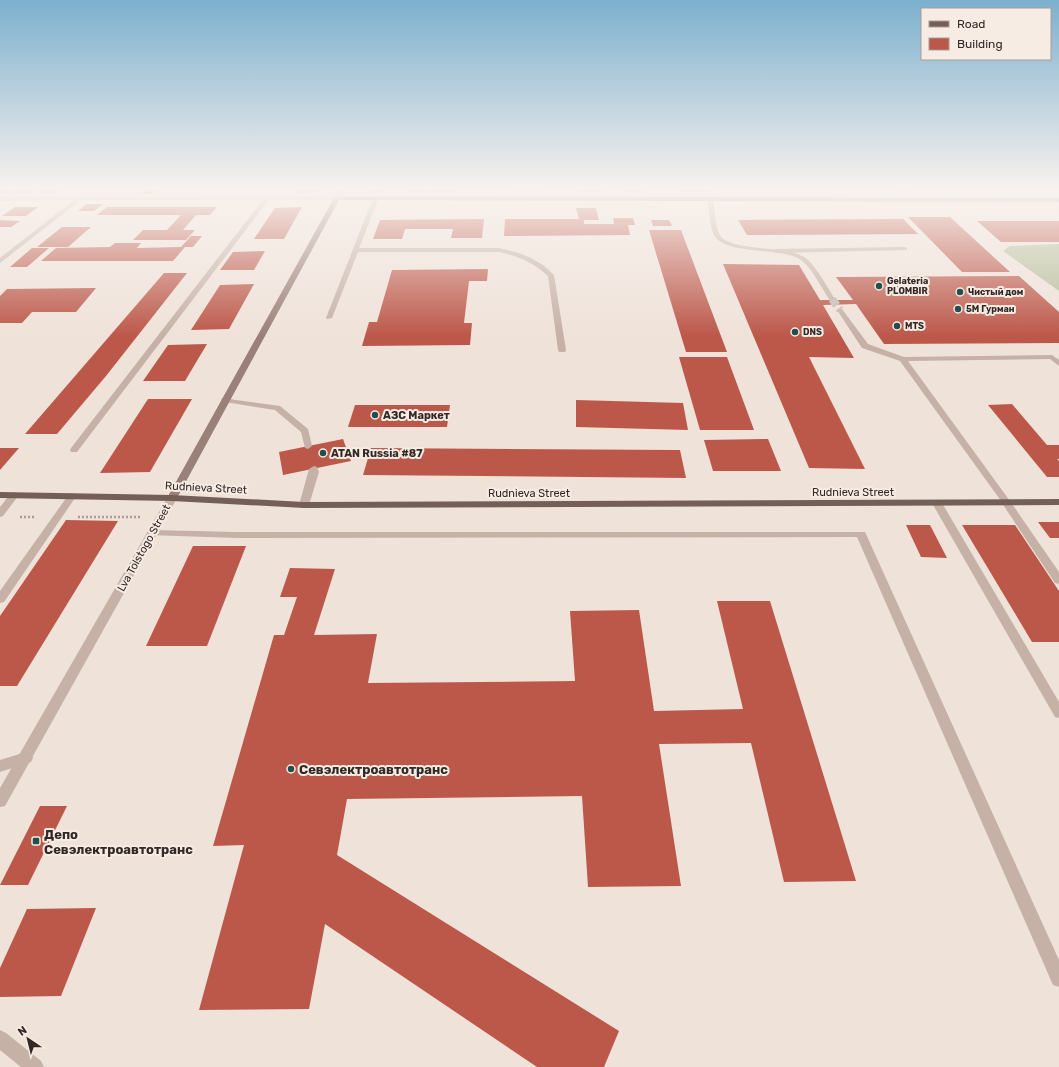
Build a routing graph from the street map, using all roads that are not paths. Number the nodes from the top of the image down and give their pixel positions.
1 (30, 237) edge
2 (237, 237) edge
3 (316, 237) edge
4 (361, 237) edge
5 (719, 237) edge
6 (905, 249) dead end
7 (356, 250) junction
8 (776, 251) junction
9 (0, 261) edge
10 (832, 299) tunnel mouth
11 (840, 310) tunnel mouth
12 (329, 318) dead end
13 (562, 350) dead end
14 (903, 359) junction
15 (1059, 364) edge
16 (226, 400) junction
17 (308, 446) dead end
18 (74, 450) dead end
19 (314, 469) dead end
20 (0, 495) edge
21 (14, 495) junction
22 (72, 496) junction
23 (172, 498) junction
24 (1059, 502) edge
25 (937, 503) junction
26 (1007, 503) junction
27 (304, 505) junction
28 (0, 514) edge
29 (152, 533) junction
30 (1059, 580) edge
31 (0, 599) edge
32 (1059, 713) edge
33 (26, 758) junction
34 (0, 766) edge
35 (0, 802) edge
36 (1059, 979) edge
37 (0, 1040) edge
38 (35, 1067) edge

1 - 9 street
2 - 18 street
3 - 16 main road, Lva Tolstogo Street
4 - 7 street
5 - 8 street
6 - 8 street
7 - 12 street
7 - 13 street
8 - 10 street
11 - 14 street
14 - 15 street
14 - 26 street
16 - 17 street
16 - 23 main road, Lva Tolstogo Street
19 - 27 street
20 - 21 main road, Rudnieva Street
21 - 22 main road, Rudnieva Street
21 - 28 street
22 - 23 main road, Rudnieva Street
22 - 31 street
23 - 27 main road, Rudnieva Street
23 - 29 street, Lva Tolstogo Street
24 - 26 main road, Rudnieva Street
25 - 26 main road, Rudnieva Street
25 - 27 main road, Rudnieva Street
25 - 32 street
26 - 30 street
29 - 33 street, Lva Tolstogo Street
29 - 36 street
33 - 34 street
33 - 35 street, Lva Tolstogo Street
37 - 38 street

